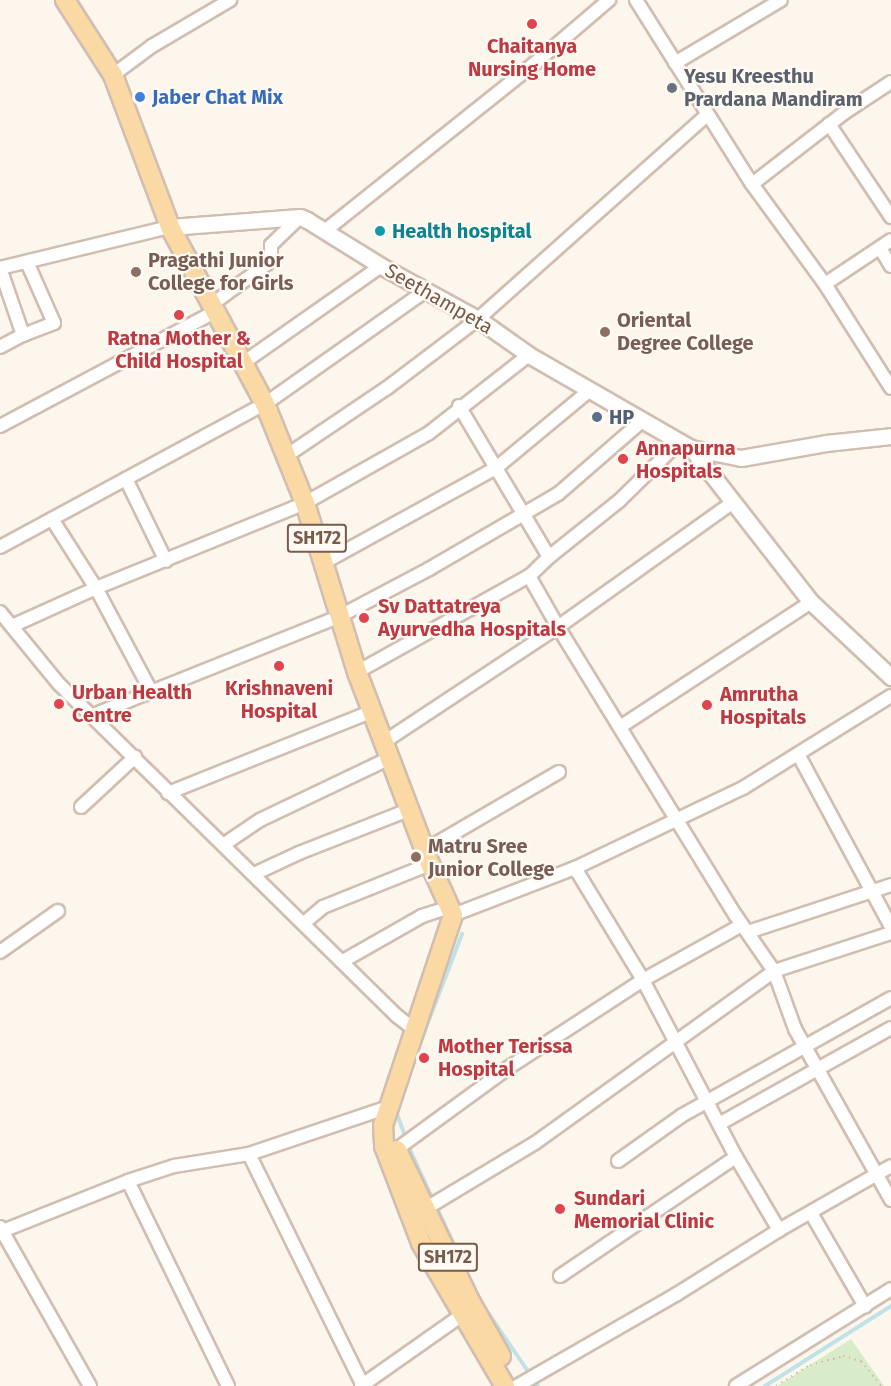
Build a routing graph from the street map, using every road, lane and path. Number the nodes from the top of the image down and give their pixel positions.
1 (65, 0) edge
2 (230, 0) edge
3 (609, 0) edge
4 (636, 0) edge
5 (781, 0) edge
6 (675, 63) junction
7 (113, 75) junction
8 (891, 82) edge
9 (707, 115) junction
10 (829, 124) junction
11 (752, 184) junction
12 (300, 217) junction
13 (891, 217) edge
14 (170, 227) junction
15 (326, 230) junction
16 (891, 240) edge
17 (880, 248) junction
18 (27, 262) junction
19 (381, 266) junction
20 (891, 266) edge
21 (0, 268) edge
22 (825, 284) junction
23 (425, 291) junction
24 (212, 308) junction
25 (478, 319) junction
26 (23, 336) junction
27 (0, 347) edge
28 (529, 355) junction
29 (243, 363) junction
30 (891, 388) edge
31 (590, 390) junction
32 (265, 404) junction
33 (459, 406) junction
34 (643, 420) junction
35 (0, 426) edge
36 (891, 436) edge
37 (685, 445) junction
38 (286, 456) junction
39 (496, 468) junction
40 (126, 479) junction
41 (305, 502) junction
42 (733, 502) junction
43 (523, 514) junction
44 (52, 519) junction
45 (0, 547) edge
46 (549, 556) junction
47 (166, 561) junction
48 (325, 562) junction
49 (530, 576) junction
50 (96, 588) junction
51 (810, 602) junction
52 (0, 612) edge
53 (340, 616) junction
54 (12, 626) junction
55 (558, 627) junction
56 (357, 672) junction
57 (891, 677) edge
58 (150, 691) junction
59 (891, 696) edge
60 (373, 711) junction
61 (93, 715) junction
62 (620, 727) junction
63 (387, 750) junction
64 (798, 754) junction
65 (135, 757) junction
66 (559, 772) dead end
67 (168, 793) junction
68 (81, 807) dead end
69 (409, 810) junction
70 (679, 821) junction
71 (223, 845) junction
72 (427, 857) junction
73 (575, 868) junction
74 (254, 874) junction
75 (891, 885) edge
76 (873, 892) junction
77 (58, 911) dead end
78 (451, 911) junction
79 (304, 923) junction
80 (891, 927) edge
81 (745, 928) junction
82 (891, 933) edge
83 (0, 952) edge
84 (343, 961) junction
85 (774, 971) junction
86 (643, 980) junction
87 (891, 998) edge
88 (891, 1028) edge
89 (416, 1031) junction
90 (674, 1041) junction
91 (804, 1046) junction
92 (816, 1068) junction
93 (706, 1101) junction
94 (389, 1107) junction
95 (719, 1124) junction
96 (383, 1125) junction
97 (397, 1149) junction
98 (249, 1154) junction
99 (736, 1157) junction
100 (618, 1161) dead end
101 (891, 1166) edge
102 (876, 1174) junction
103 (128, 1181) junction
104 (891, 1200) edge
105 (425, 1209) junction
106 (811, 1213) junction
107 (1, 1230) edge
108 (779, 1230) junction
109 (560, 1276) dead end
110 (891, 1289) edge
111 (865, 1306) junction
112 (462, 1315) junction
113 (90, 1386) edge
114 (228, 1386) edge
115 (362, 1386) edge
116 (506, 1386) edge
117 (517, 1386) edge
118 (736, 1386) edge
119 (776, 1386) edge
120 (881, 1386) edge

1 - 7 main road, SH172
2 - 7 street
3 - 15 street
4 - 6 street
5 - 6 street
6 - 9 street
7 - 14 main road, SH172
8 - 10 street
9 - 11 street
9 - 25 street
10 - 11 street
10 - 13 street
11 - 22 street
12 - 14 street
12 - 15 street, Seethampeta
12 - 24 street
14 - 18 street
14 - 24 main road, SH172
15 - 19 street, Seethampeta
16 - 17 street
17 - 20 street
17 - 22 street
18 - 21 street
18 - 26 street
19 - 23 street, Seethampeta
19 - 29 street
21 - 26 street
22 - 30 street
23 - 25 street, Seethampeta
23 - 32 street
24 - 29 main road, SH172
24 - 35 street
25 - 28 street, Seethampeta
25 - 38 street
26 - 27 street
28 - 31 street, Seethampeta
28 - 33 street
29 - 32 main road, SH172
31 - 34 street, Seethampeta
31 - 39 street
32 - 38 main road, SH172
32 - 40 street
33 - 39 street
33 - 41 street
34 - 37 street, Seethampeta
34 - 43 street
36 - 37 street
37 - 42 street
37 - 46 street
38 - 41 main road, SH172
39 - 43 street
39 - 48 street
40 - 44 street
40 - 47 street
41 - 47 street
41 - 48 main road, SH172
42 - 51 street
42 - 55 street
43 - 46 street
43 - 53 street
44 - 45 street
44 - 50 street
46 - 49 street
47 - 50 street
48 - 53 main road, SH172
49 - 55 street
49 - 56 street
50 - 54 street
50 - 58 street
51 - 57 street
51 - 62 street
52 - 54 street
53 - 56 main road, SH172
53 - 58 street
54 - 61 street
55 - 62 street
55 - 63 street
56 - 60 main road, SH172
58 - 61 street
59 - 64 street
60 - 63 main road, SH172
60 - 67 street
61 - 65 street
62 - 70 street
63 - 69 main road, SH172
63 - 71 street
64 - 70 street
64 - 76 street
65 - 67 street
65 - 68 street
66 - 72 street
67 - 71 street
69 - 72 main road, SH172
69 - 74 street
70 - 73 street
70 - 81 street
71 - 74 street
72 - 78 main road, SH172
72 - 79 street
73 - 78 street
73 - 86 street
74 - 79 street
75 - 76 street
76 - 80 street
76 - 81 street
77 - 83 street
78 - 84 street
78 - 89 main road, SH172
79 - 84 street
81 - 85 street
81 - 86 street
82 - 85 street
84 - 89 street
85 - 90 street
85 - 91 street
86 - 90 street
86 - 97 street
87 - 91 street
88 - 92 street
89 - 94 main road, SH172
90 - 93 street
90 - 105 street
91 - 92 street
91 - 93 street
92 - 95 street
92 - 102 street
93 - 95 street
93 - 100 street
94 - 96 main road, SH172
94 - 98 street
95 - 99 street
96 - 97 main road, SH172
96 - 112 main road, SH172
97 - 105 main road, SH172
98 - 103 street
98 - 115 street
99 - 108 street
99 - 109 street
101 - 102 street
102 - 104 street
102 - 106 street
103 - 107 street
103 - 114 street
105 - 117 main road, SH172
106 - 108 street
106 - 111 street
107 - 113 street
108 - 117 street
110 - 111 street
111 - 118 street
112 - 115 street
112 - 116 main road, SH172
119 - 120 path

